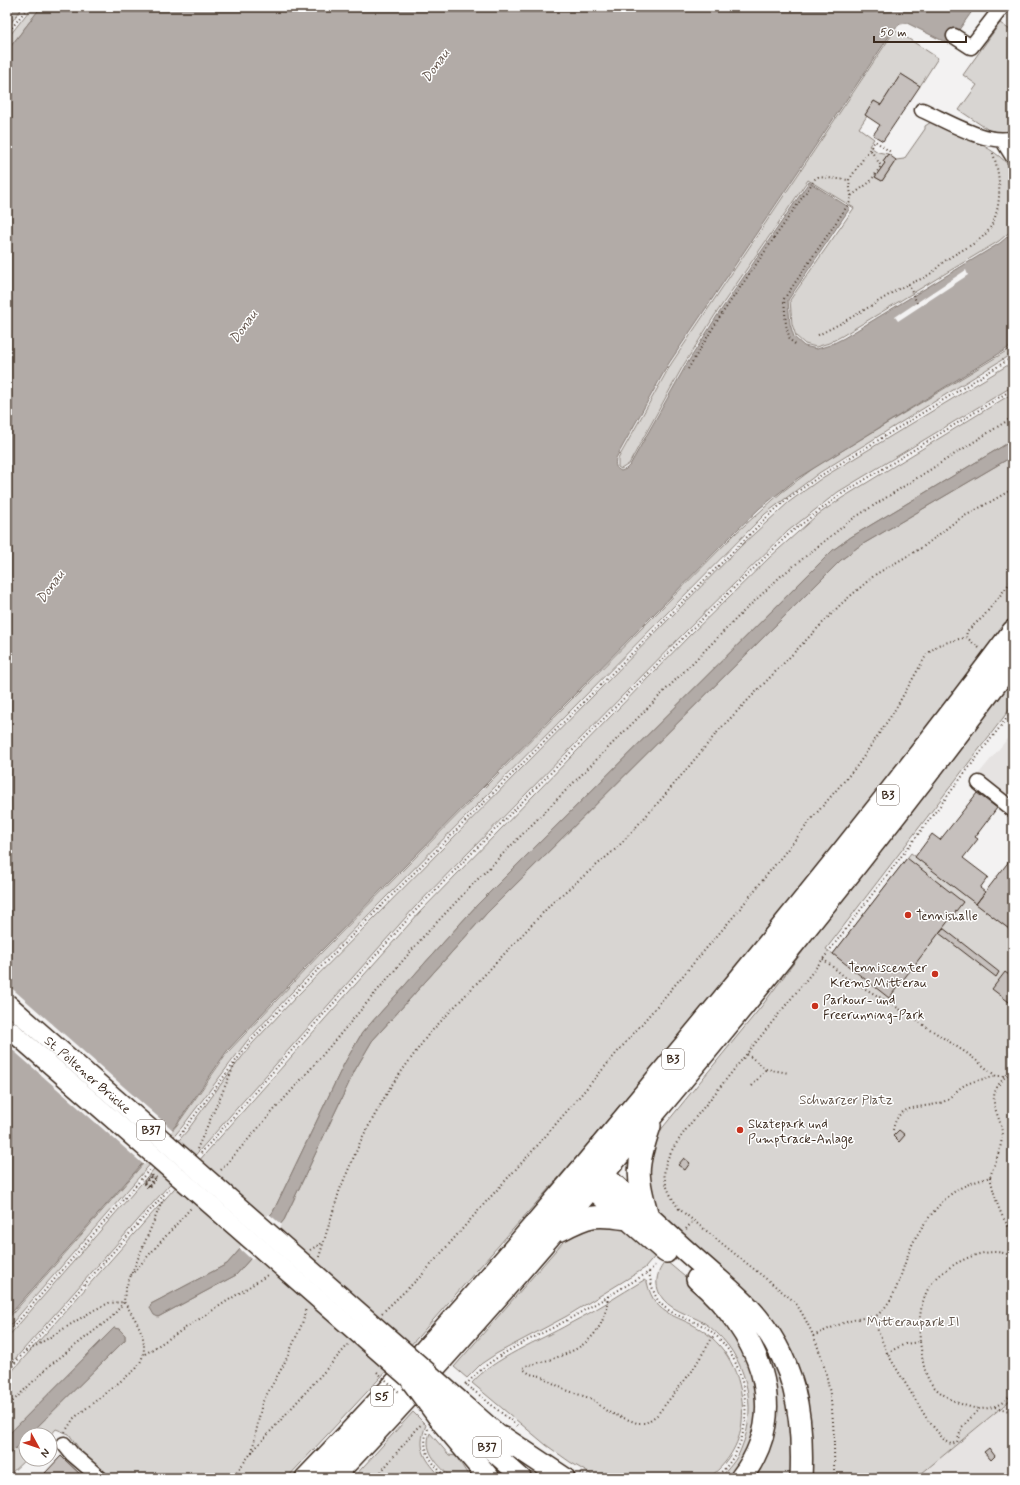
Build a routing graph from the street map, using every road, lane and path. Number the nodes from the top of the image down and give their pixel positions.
1 (28, 7) edge
2 (1002, 7) edge
3 (7, 34) edge
4 (954, 36) dead end
5 (922, 110) dead end
6 (987, 138) junction
7 (1010, 141) edge
8 (870, 148) junction
9 (892, 153) dead end
10 (1013, 157) edge
11 (849, 180) junction
12 (851, 196) junction
13 (908, 284) junction
14 (917, 303) dead end
15 (818, 335) dead end
16 (795, 344) dead end
17 (1013, 357) edge
18 (688, 369) dead end
19 (1013, 390) edge
20 (1013, 417) edge
21 (1013, 489) edge
22 (1013, 579) edge
23 (1013, 631) edge
24 (966, 637) junction
25 (980, 648) dead end
26 (1013, 661) edge
27 (1013, 710) edge
28 (979, 783) dead end
29 (1013, 810) edge
30 (824, 959) junction
31 (7, 1003) edge
32 (7, 1027) edge
33 (748, 1054) junction
34 (236, 1061) junction
35 (766, 1069) junction
36 (1013, 1069) edge
37 (789, 1073) dead end
38 (996, 1076) junction
39 (1005, 1076) junction
40 (752, 1086) dead end
41 (653, 1116) junction
42 (893, 1130) dead end
43 (179, 1135) dead end
44 (196, 1151) dead end
45 (200, 1154) dead end
46 (154, 1165) dead end
47 (148, 1171) junction
48 (220, 1172) dead end
49 (590, 1175) junction
50 (151, 1176) dead end
51 (990, 1177) junction
52 (170, 1188) dead end
53 (165, 1193) junction
54 (191, 1207) dead end
55 (648, 1217) junction
56 (627, 1218) junction
57 (692, 1221) dead end
58 (1013, 1232) edge
59 (551, 1235) junction
60 (323, 1242) junction
61 (1013, 1257) edge
62 (290, 1262) junction
63 (317, 1264) dead end
64 (131, 1275) junction
65 (608, 1296) junction
66 (124, 1302) junction
67 (308, 1302) dead end
68 (382, 1313) dead end
69 (875, 1317) junction
70 (7, 1334) edge
71 (714, 1335) junction
72 (813, 1336) dead end
73 (448, 1338) junction
74 (353, 1340) dead end
75 (920, 1342) junction
76 (888, 1353) junction
77 (22, 1354) junction
78 (145, 1354) junction
79 (7, 1366) edge
80 (7, 1372) edge
81 (412, 1381) joint
82 (1013, 1392) edge
83 (995, 1406) junction
84 (7, 1407) edge
85 (979, 1409) junction
86 (1013, 1412) edge
87 (446, 1413) junction
88 (504, 1438) junction
89 (64, 1444) joint
90 (252, 1452) junction
91 (100, 1478) edge
92 (232, 1478) edge
93 (306, 1478) edge
94 (332, 1478) edge
95 (376, 1478) edge
96 (446, 1478) edge
97 (489, 1478) edge
98 (522, 1478) edge
99 (549, 1478) edge
100 (564, 1478) edge
101 (714, 1478) edge
102 (741, 1478) edge
103 (801, 1478) edge

1 - 3 path
2 - 4 lane
5 - 6 lane
6 - 7 lane
6 - 13 path
7 - 10 lane
8 - 9 path
8 - 11 path
8 - 12 path
11 - 12 path
11 - 18 path
12 - 16 path
13 - 14 path
13 - 15 path
17 - 34 path
19 - 45 path
20 - 48 path
21 - 60 path
22 - 24 path
23 - 49 highway, B3
24 - 25 path
24 - 68 path
26 - 41 highway, B3
27 - 30 path
28 - 29 lane
30 - 33 path
30 - 38 path
31 - 62 main road, St. Pöltener Brücke / B37, bridge
32 - 62 main road, St. Pöltener Brücke / B37, bridge
33 - 35 path
33 - 57 path
34 - 43 path
34 - 44 path
35 - 37 path
35 - 40 path
36 - 39 path
38 - 39 path
38 - 42 path
39 - 51 path
41 - 49 highway, B3
41 - 55 highway
46 - 47 path
47 - 50 path
47 - 70 path
49 - 55 highway
49 - 56 highway
49 - 59 highway, B3
49 - 73 highway, B3
51 - 58 path
51 - 69 path
52 - 53 path
53 - 64 path
53 - 77 path
54 - 64 path
55 - 103 highway
56 - 59 highway
56 - 102 highway
59 - 73 highway, B3
60 - 62 path
60 - 63 path
61 - 75 path
62 - 78 path
62 - 81 main road, B37, bridge
62 - 87 main road, B37, bridge
64 - 66 path
65 - 71 path
65 - 71 path
65 - 87 path
66 - 77 path
66 - 78 path
66 - 84 path
67 - 90 path
69 - 72 path
69 - 76 path
71 - 101 path
73 - 93 highway, S5
73 - 94 highway, S5
74 - 90 path
75 - 76 path
75 - 85 path
76 - 85 path
77 - 79 path
77 - 80 path
78 - 89 path
81 - 87 highway, bridge
82 - 83 path
83 - 85 path
83 - 86 path
87 - 88 main road, B37
87 - 95 path
87 - 96 path
87 - 97 highway
87 - 98 main road, B37
88 - 99 main road, B37
88 - 100 highway
89 - 91 lane
90 - 92 path

